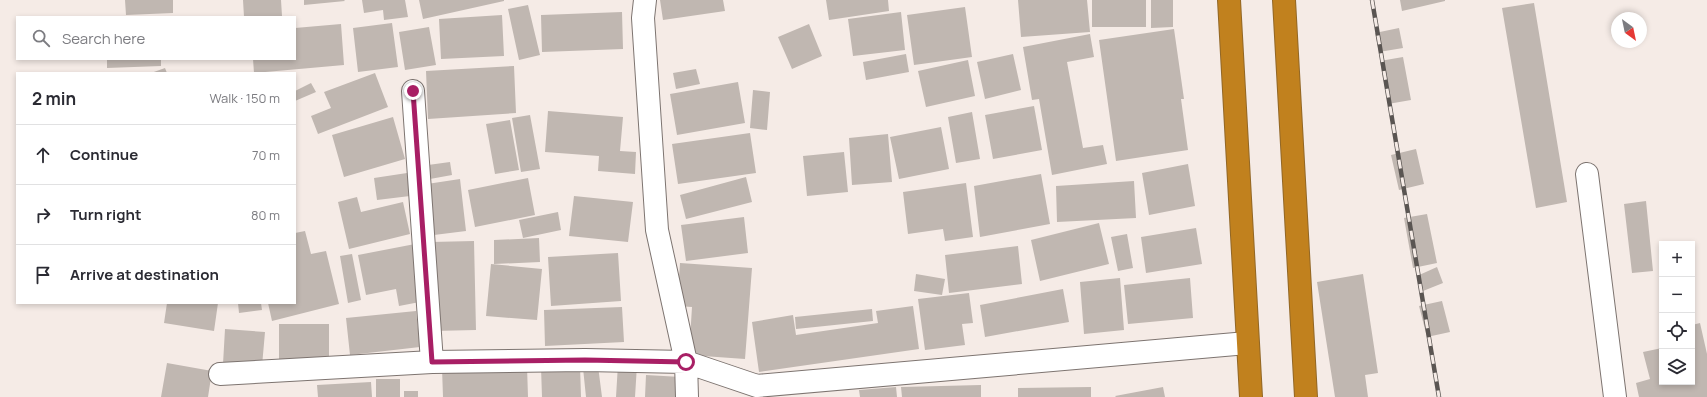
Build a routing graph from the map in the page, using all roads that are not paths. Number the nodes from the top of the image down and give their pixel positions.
1 (645, 0) edge
2 (1229, 0) edge
3 (1284, 0) edge
4 (413, 91) dead end
5 (1587, 174) dead end
6 (1247, 343) junction
7 (432, 362) junction
8 (686, 362) junction
9 (220, 374) dead end
10 (687, 397) edge
11 (1251, 397) edge
12 (1306, 397) edge
13 (1615, 397) edge

1 - 8 street
2 - 6 highway
3 - 12 highway
4 - 7 street
5 - 13 street
6 - 8 street
6 - 11 highway
7 - 8 street
7 - 9 street
8 - 10 street

